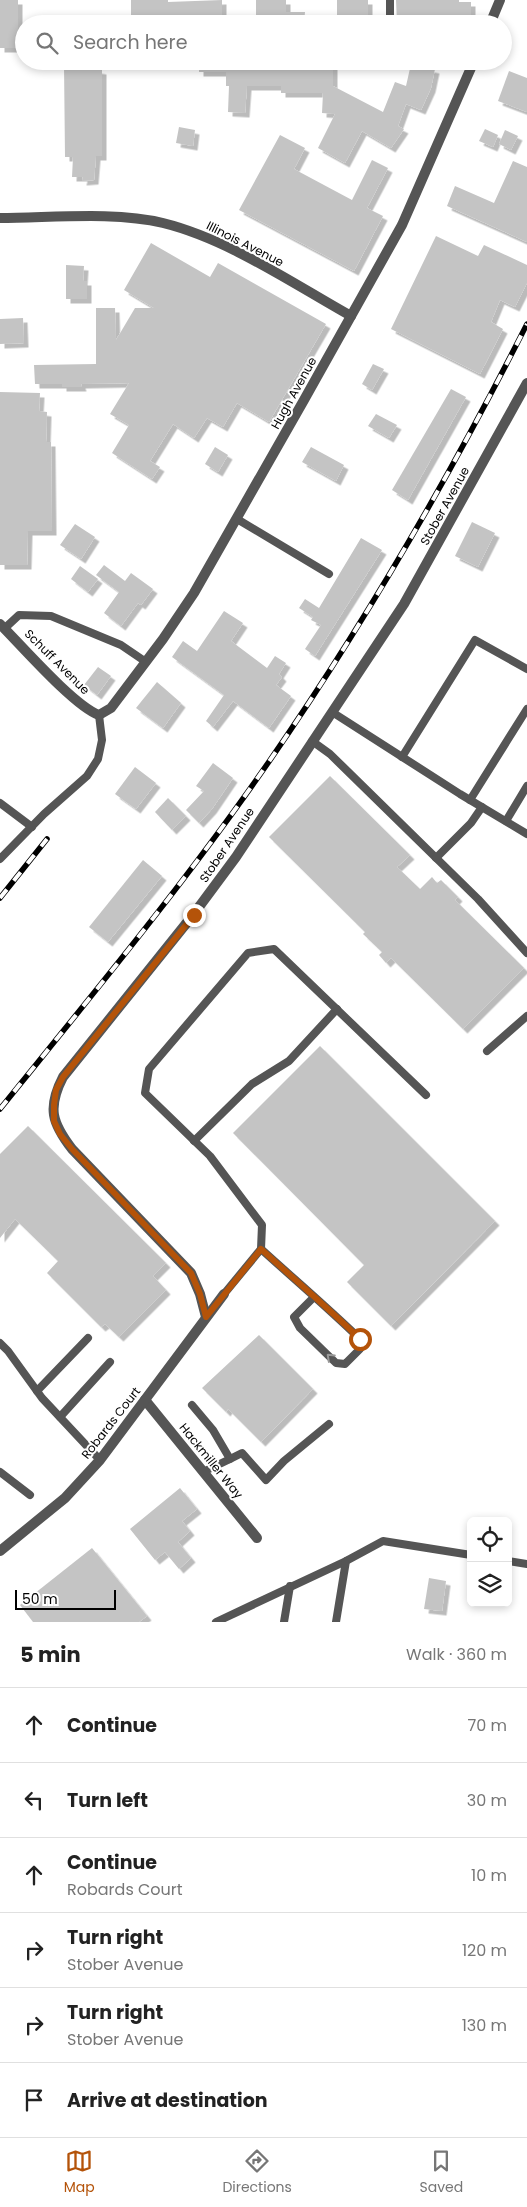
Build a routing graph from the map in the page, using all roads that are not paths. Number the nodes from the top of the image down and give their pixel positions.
1 (390, 0) edge
2 (500, 0) edge
3 (390, 15) edge
4 (494, 15) edge
5 (470, 70) edge
6 (0, 218) edge
7 (350, 316) junction
8 (527, 383) edge
9 (237, 519) junction
10 (329, 574) dead end
11 (2, 626) edge
12 (146, 662) junction
13 (527, 669) edge
14 (527, 709) edge
15 (332, 712) junction
16 (99, 715) junction
17 (312, 741) junction
18 (402, 757) junction
19 (527, 786) edge
20 (470, 800) junction
21 (0, 803) edge
22 (482, 807) junction
23 (506, 821) junction
24 (32, 827) junction
25 (527, 834) edge
26 (436, 858) junction
27 (0, 859) edge
28 (527, 953) edge
29 (337, 1009) junction
30 (527, 1016) edge
31 (487, 1051) dead end
32 (426, 1095) dead end
33 (194, 1141) junction
34 (261, 1249) junction
35 (224, 1294) joint
36 (314, 1297) junction
37 (206, 1317) junction
38 (88, 1338) dead end
39 (0, 1343) edge
40 (110, 1362) dead end
41 (37, 1392) junction
42 (145, 1400) junction
43 (192, 1405) dead end
44 (60, 1417) junction
45 (330, 1424) dead end
46 (230, 1459) junction
47 (100, 1460) junction
48 (0, 1472) edge
49 (203, 1472) junction
50 (30, 1495) dead end
51 (256, 1538) dead end
52 (1, 1549) edge
53 (467, 1554) edge
54 (346, 1561) junction
55 (512, 1562) edge
56 (527, 1564) edge
57 (290, 1586) junction
58 (216, 1622) edge
59 (284, 1622) edge
60 (336, 1622) edge

1 - 3 lane
2 - 4 street
5 - 7 street, Hugh Avenue
6 - 7 street, Illinois Avenue
7 - 9 street, Hugh Avenue
8 - 15 street, Stober Avenue
9 - 10 lane
9 - 12 street, Hugh Avenue
11 - 12 lane
11 - 16 street, Schuff Avenue
12 - 16 street, Hugh Avenue
13 - 18 lane
14 - 20 lane
15 - 17 street, Stober Avenue
15 - 18 lane
16 - 24 lane
17 - 26 lane
17 - 37 street, Stober Avenue
18 - 20 lane
19 - 23 lane
20 - 22 lane
21 - 24 lane
22 - 23 lane
22 - 26 lane
23 - 25 lane
24 - 27 lane
26 - 28 lane
29 - 32 lane
29 - 33 lane
29 - 33 lane
30 - 31 lane
33 - 34 lane
34 - 35 lane
34 - 36 lane
35 - 37 street, Robards Court
36 -> 36 lane
37 - 42 street, Robards Court
38 - 41 lane
39 - 41 lane
40 - 44 lane
41 - 44 lane
42 - 47 street, Robards Court
42 - 49 street, Hackmiller Way
43 - 46 lane
44 - 47 lane
45 - 46 lane
46 - 49 lane
47 - 52 street, Robards Court
48 - 50 lane
49 - 51 street, Hackmiller Way
53 - 54 lane
54 - 57 lane
54 - 60 lane
55 - 56 lane
57 - 58 lane
57 - 59 lane

